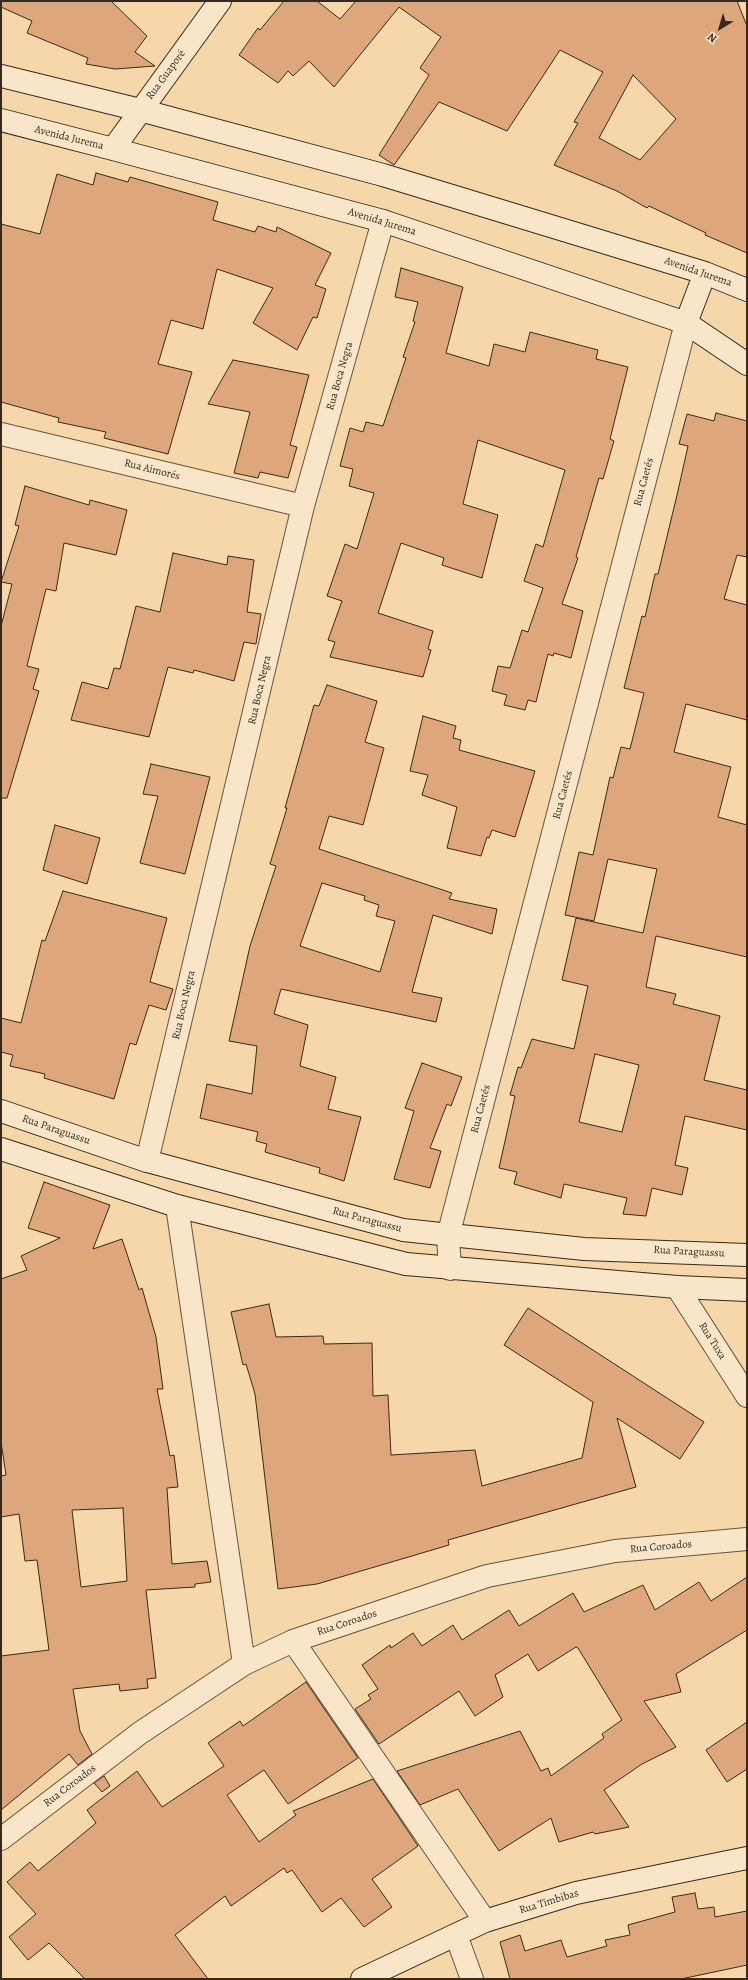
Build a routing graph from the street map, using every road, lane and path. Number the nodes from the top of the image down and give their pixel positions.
1 (220, 1) edge
2 (1, 76) edge
3 (140, 110) junction
4 (1, 120) edge
5 (113, 149) junction
6 (383, 221) junction
7 (705, 273) junction
8 (747, 290) edge
9 (686, 323) junction
10 (747, 364) edge
11 (1, 434) edge
12 (303, 506) junction
13 (1, 1111) edge
14 (1, 1149) edge
15 (147, 1161) junction
16 (177, 1206) junction
17 (448, 1236) junction
18 (747, 1255) edge
19 (450, 1269) junction
20 (677, 1287) junction
21 (747, 1290) edge
22 (747, 1396) edge
23 (747, 1539) edge
24 (293, 1641) junction
25 (244, 1664) junction
26 (1, 1839) edge
27 (747, 1858) edge
28 (485, 1921) junction
29 (456, 1935) junction
30 (362, 1979) edge
31 (472, 1979) edge

1 - 3 street, Rua Guaporé
2 - 3 street, Avenida Jurema
3 - 5 street, Rua Guaporé
3 - 7 street, Avenida Jurema
4 - 5 street, Avenida Jurema
5 - 6 street, Avenida Jurema
6 - 9 street, Avenida Jurema
6 - 12 street, Rua Boca Negra
7 - 8 street, Avenida Jurema
7 - 9 street, Rua Caetés
9 - 10 street, Avenida Jurema
9 - 17 street, Rua Caetés
11 - 12 street, Rua Aimorés
12 - 15 street, Rua Boca Negra
13 - 15 street, Rua Paraguassu
14 - 16 street
15 - 17 street, Rua Paraguassu
16 - 19 street
16 - 25 street
17 - 18 street, Rua Paraguassu
17 - 19 street, Rua Caetés
19 - 20 street
20 - 21 street
20 - 22 street, Rua Tuxa
23 - 24 street, Rua Coroados
24 - 25 street, Rua Coroados
24 - 28 street
25 - 26 street, Rua Coroados
27 - 28 street, Rua Timbibas
28 - 29 street, Rua Timbibas
29 - 30 street, Rua Timbibas
29 - 31 street

